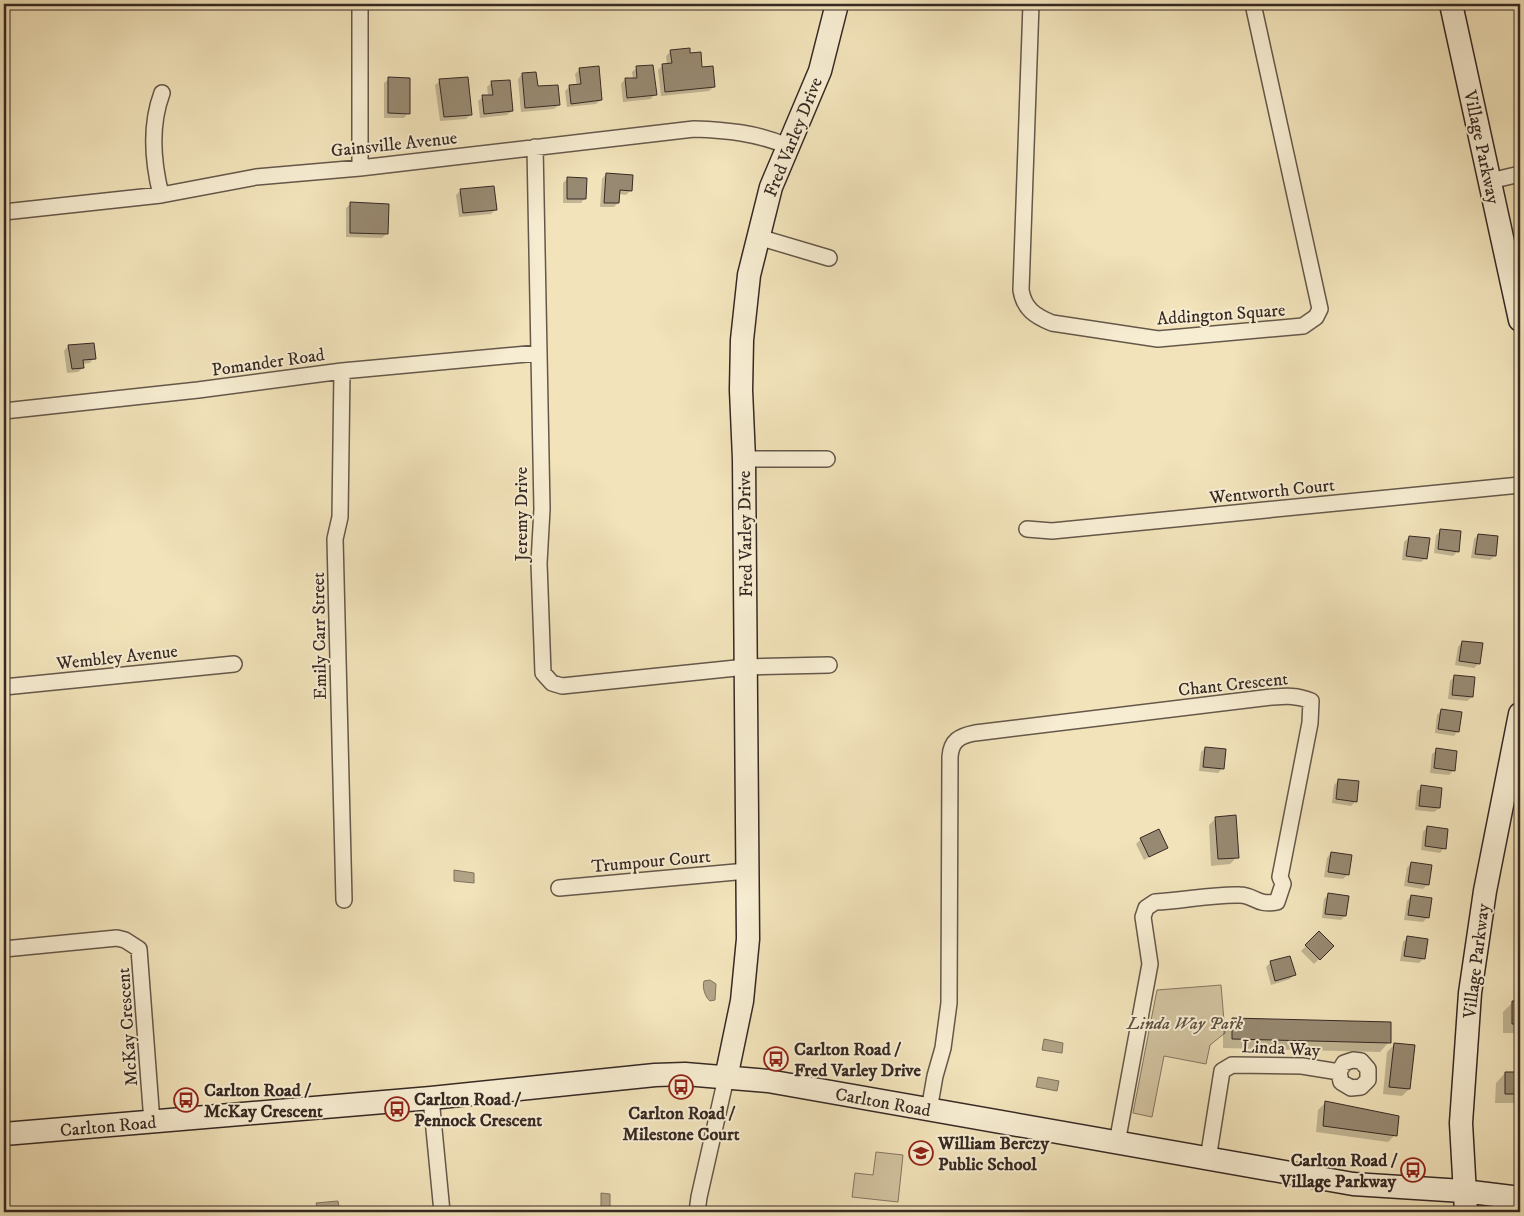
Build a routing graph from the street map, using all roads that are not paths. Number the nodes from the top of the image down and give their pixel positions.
1 (360, 4) edge
2 (837, 4) edge
3 (1031, 4) edge
4 (1253, 4) edge
5 (1451, 4) edge
6 (162, 93) dead end
7 (787, 146) junction
8 (535, 147) junction
9 (360, 168) junction
10 (1520, 174) edge
11 (1490, 181) junction
12 (161, 195) junction
13 (4, 212) edge
14 (758, 237) junction
15 (829, 258) dead end
16 (1520, 320) edge
17 (538, 353) junction
18 (342, 371) junction
19 (4, 411) edge
20 (744, 459) junction
21 (827, 459) dead end
22 (1520, 485) edge
23 (1026, 529) dead end
24 (234, 664) dead end
25 (829, 665) dead end
26 (746, 667) junction
27 (4, 688) edge
28 (1520, 714) edge
29 (747, 871) junction
30 (559, 888) dead end
31 (344, 900) dead end
32 (4, 949) edge
33 (1339, 1072) dead end
34 (726, 1078) junction
35 (431, 1098) junction
36 (929, 1110) junction
37 (152, 1122) junction
38 (4, 1134) edge
39 (1117, 1143) junction
40 (1208, 1159) junction
41 (1520, 1198) edge
42 (1464, 1202) edge
43 (442, 1212) edge
44 (697, 1212) edge

1 - 9 street
2 - 7 main road, Fred Varley Drive
3 - 4 street, Addington Square
5 - 11 main road, Village Parkway
6 - 12 street
7 - 8 street, Gainsville Avenue
7 - 14 main road, Fred Varley Drive
8 - 9 street, Gainsville Avenue
8 - 17 street, Jeremy Drive
9 - 12 street, Gainsville Avenue
10 - 11 street
11 - 16 main road, Village Parkway
12 - 13 street, Gainsville Avenue
14 - 15 street
14 - 20 main road, Fred Varley Drive
17 - 18 street, Pomander Road
17 - 26 street, Jeremy Drive
18 - 19 street, Pomander Road
18 - 31 street, Emily Carr Street
20 - 21 street
20 - 26 main road, Fred Varley Drive
22 - 23 street, Wentworth Court
24 - 27 street, Wembley Avenue
25 - 26 street
26 - 29 main road, Fred Varley Drive
28 - 42 main road, Village Parkway
29 - 30 street, Trumpour Court
29 - 34 main road, Fred Varley Drive
32 - 37 street, McKay Crescent
33 - 40 street, Linda Way
34 - 35 main road, Carlton Road
34 - 36 main road, Carlton Road
34 - 44 street
35 - 37 main road, Carlton Road
35 - 43 street
36 - 39 main road, Carlton Road
36 - 39 street, Chant Crescent
37 - 38 main road, Carlton Road
39 - 40 main road, Carlton Road
40 - 42 main road, Carlton Road
41 - 42 main road, Carlton Road

